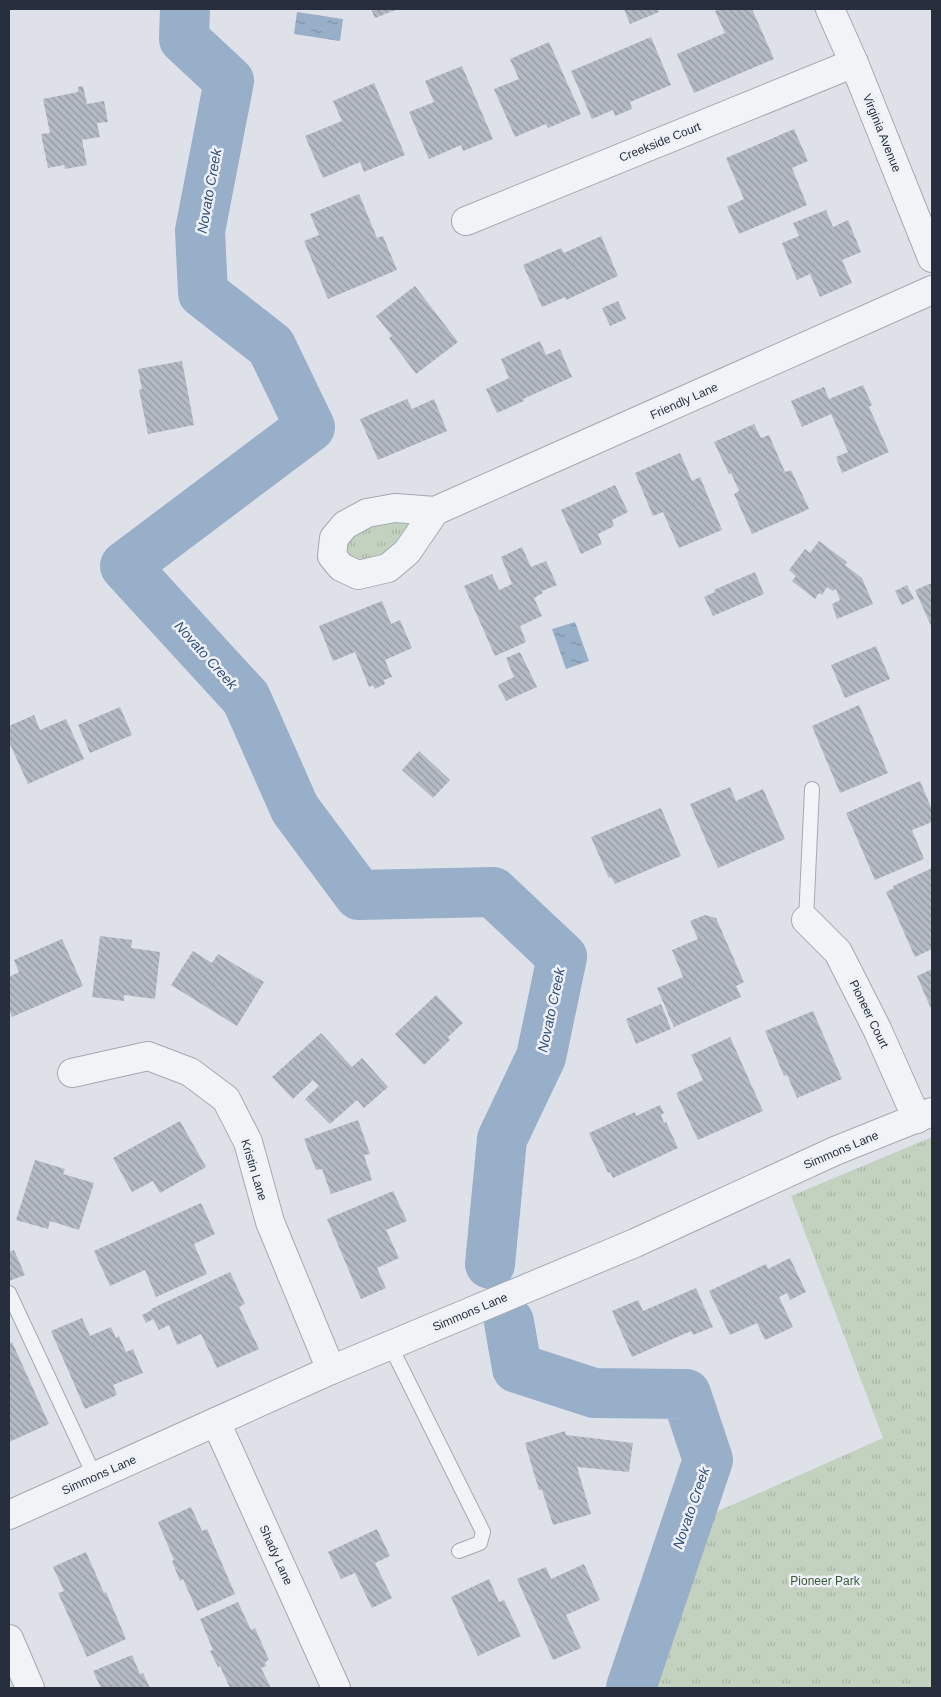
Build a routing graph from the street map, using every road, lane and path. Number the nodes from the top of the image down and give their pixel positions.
1 (830, 9) edge
2 (854, 63) junction
3 (466, 222) dead end
4 (932, 258) edge
5 (932, 290) edge
6 (435, 511) dead end
7 (812, 789) dead end
8 (806, 920) joint
9 (72, 1072) dead end
10 (925, 1115) edge
11 (9, 1293) edge
12 (390, 1345) junction
13 (331, 1370) junction
14 (216, 1422) junction
15 (95, 1476) junction
16 (9, 1515) edge
17 (459, 1551) dead end
18 (9, 1639) edge
19 (30, 1688) edge
20 (336, 1688) edge

1 - 2 street, Virginia Avenue
2 - 3 street, Creekside Court
2 - 4 street, Virginia Avenue
5 - 6 street, Friendly Lane
7 - 8 lane
8 - 10 street, Pioneer Court
9 - 13 street, Kristin Lane
10 - 12 street, Simmons Lane
11 - 15 lane
12 - 13 street, Simmons Lane
12 - 17 lane
13 - 14 street, Simmons Lane
14 - 15 street, Simmons Lane
14 - 20 street, Shady Lane
15 - 16 street, Simmons Lane
18 - 19 street

